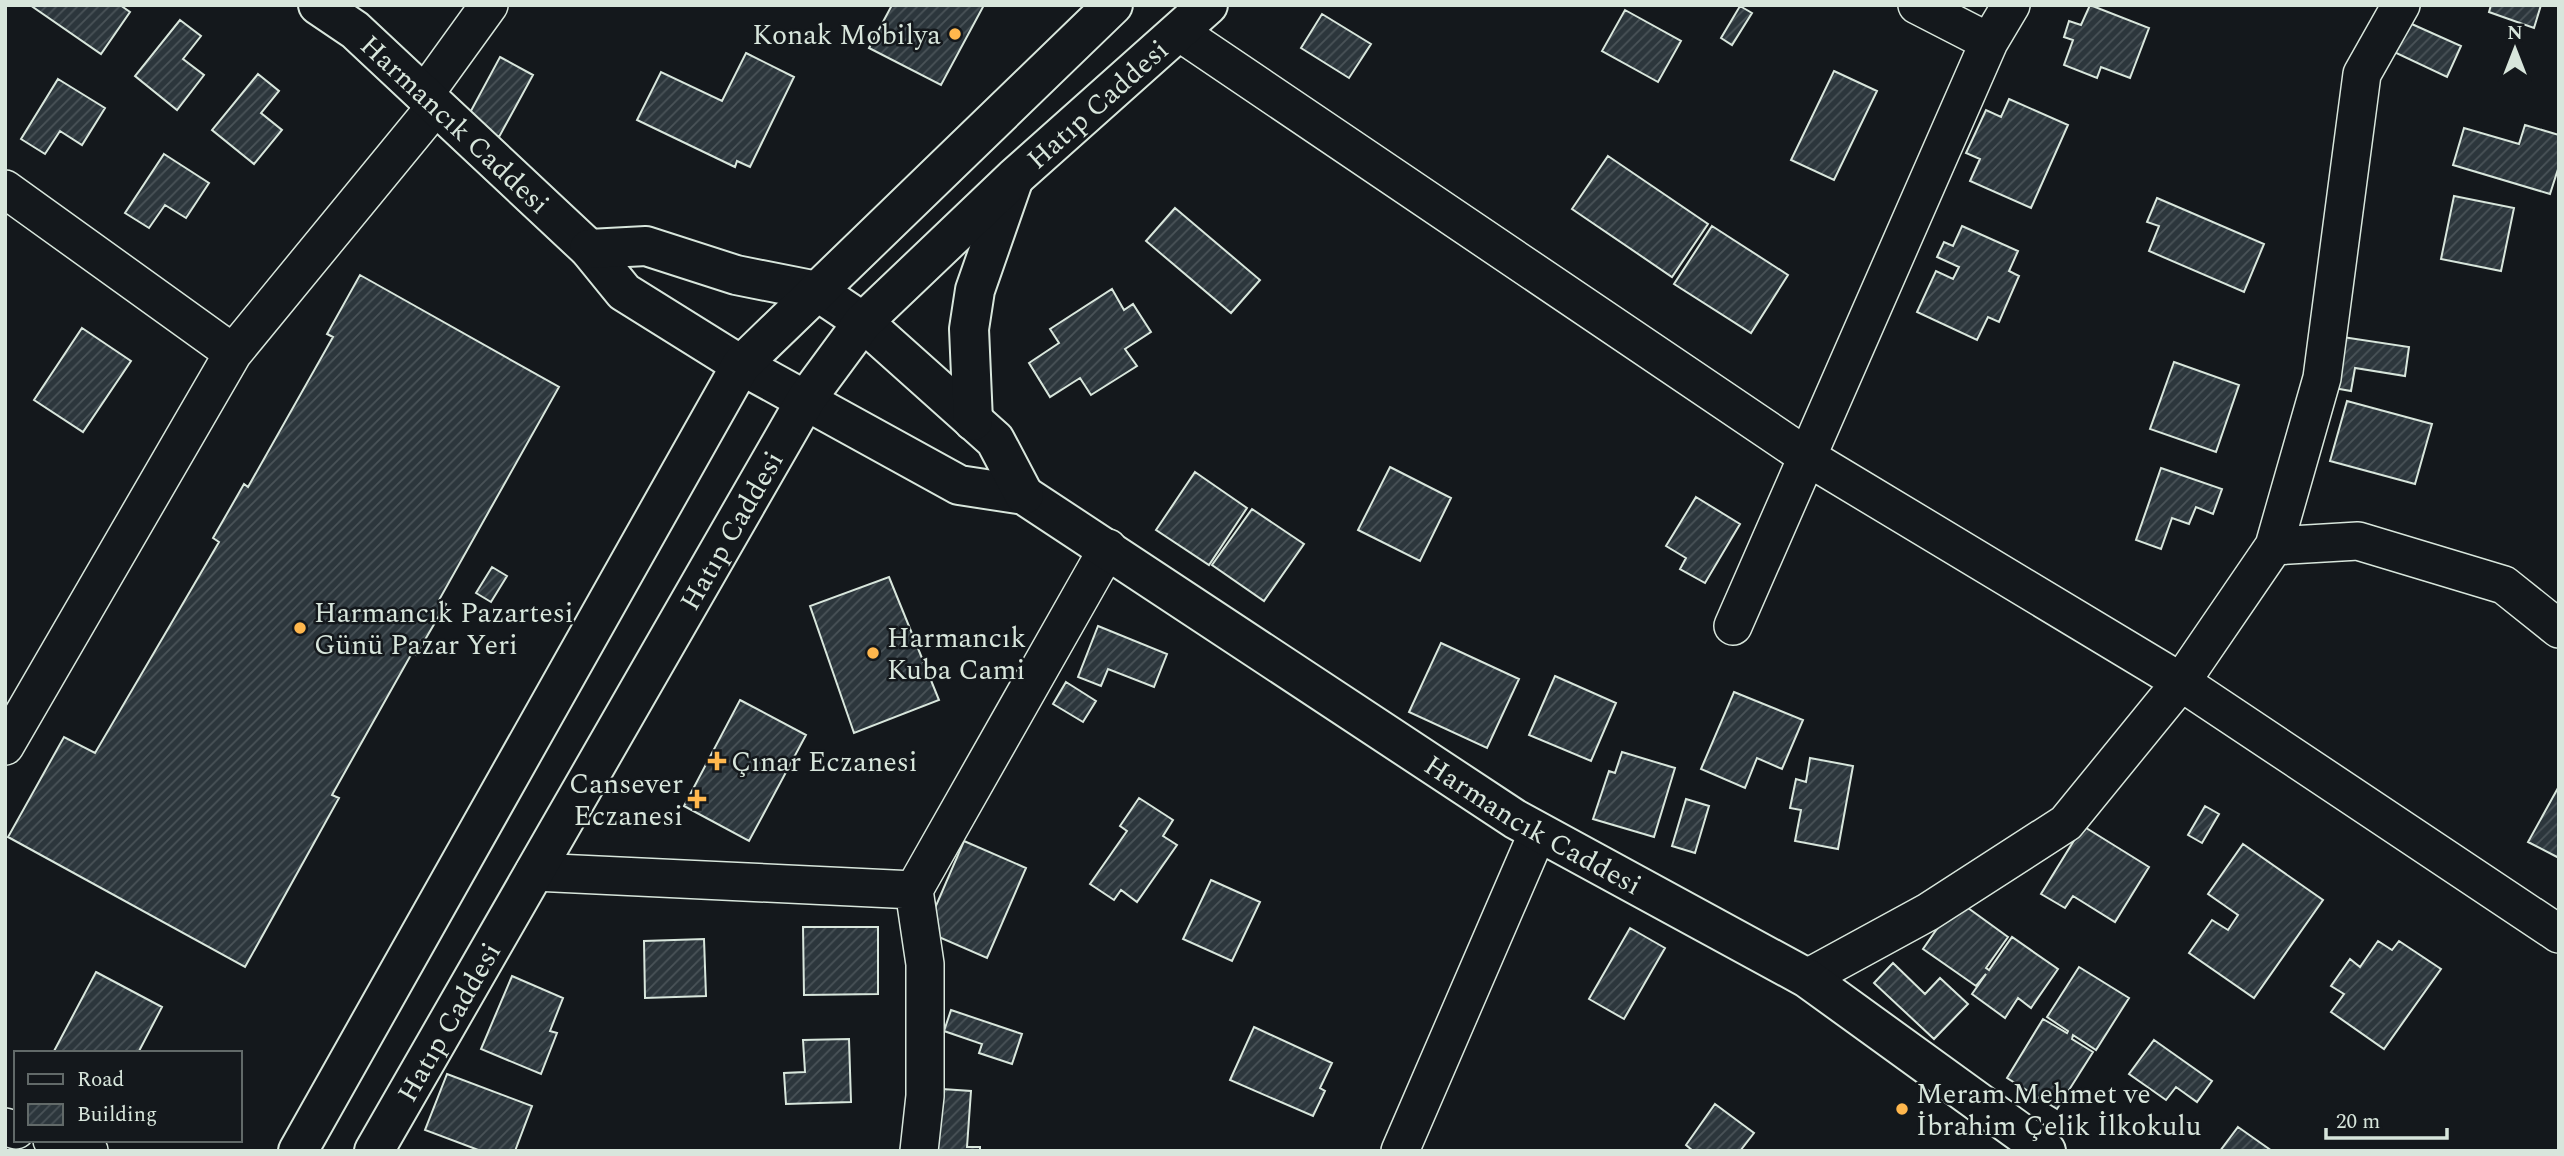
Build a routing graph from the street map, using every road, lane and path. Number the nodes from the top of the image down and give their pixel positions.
1 (318, 5) edge
2 (489, 5) edge
3 (1112, 5) edge
4 (1208, 5) edge
5 (1917, 5) edge
6 (2011, 5) edge
7 (2401, 5) edge
8 (1179, 32) junction
9 (1989, 42) junction
10 (430, 101) junction
11 (1014, 178) junction
12 (5, 189) edge
13 (589, 249) junction
14 (817, 291) junction
15 (863, 322) junction
16 (233, 353) junction
17 (741, 365) junction
18 (807, 398) junction
19 (973, 421) junction
20 (1809, 458) junction
21 (1024, 495) junction
22 (2274, 546) junction
23 (1108, 548) junction
24 (1733, 626) dead end
25 (2559, 629) edge
26 (2181, 682) junction
27 (5, 746) edge
28 (1538, 832) junction
29 (534, 872) junction
30 (914, 890) junction
31 (2559, 934) edge
32 (1807, 978) junction
33 (59, 1142) edge
34 (89, 1151) edge
35 (298, 1151) edge
36 (374, 1151) edge
37 (919, 1151) edge
38 (1400, 1151) edge
39 (2046, 1151) edge

1 - 10 main road, Harmancık Caddesi
2 - 10 street
3 - 14 main road, Hatıp Caddesi
4 - 8 main road, Hatıp Caddesi
5 - 9 street
6 - 9 street
7 - 22 street
8 - 11 main road, Hatıp Caddesi
8 - 20 street
9 - 20 street
10 - 13 main road, Harmancık Caddesi
10 - 16 street
11 - 15 main road, Hatıp Caddesi
11 - 19 main road
12 - 16 street
13 - 14 main road
13 - 17 main road, Harmancık Caddesi
14 - 15 main road
14 - 17 main road, Hatıp Caddesi
15 - 18 main road, Hatıp Caddesi
15 - 19 main road
16 - 27 street
17 - 18 main road, Harmancık Caddesi
17 - 35 main road, Hatıp Caddesi
18 - 21 main road, Harmancık Caddesi
18 - 29 main road, Hatıp Caddesi
19 - 21 main road
20 - 24 street
20 - 26 street
21 - 23 main road, Harmancık Caddesi
22 - 25 street
22 - 26 street
23 - 28 main road, Harmancık Caddesi
23 - 30 street
26 - 31 street
26 - 32 street
28 - 32 main road, Harmancık Caddesi
28 - 38 street
29 - 30 street
29 - 36 main road, Hatıp Caddesi
30 - 37 street
32 - 39 main road, Harmancık Caddesi
33 - 34 street

